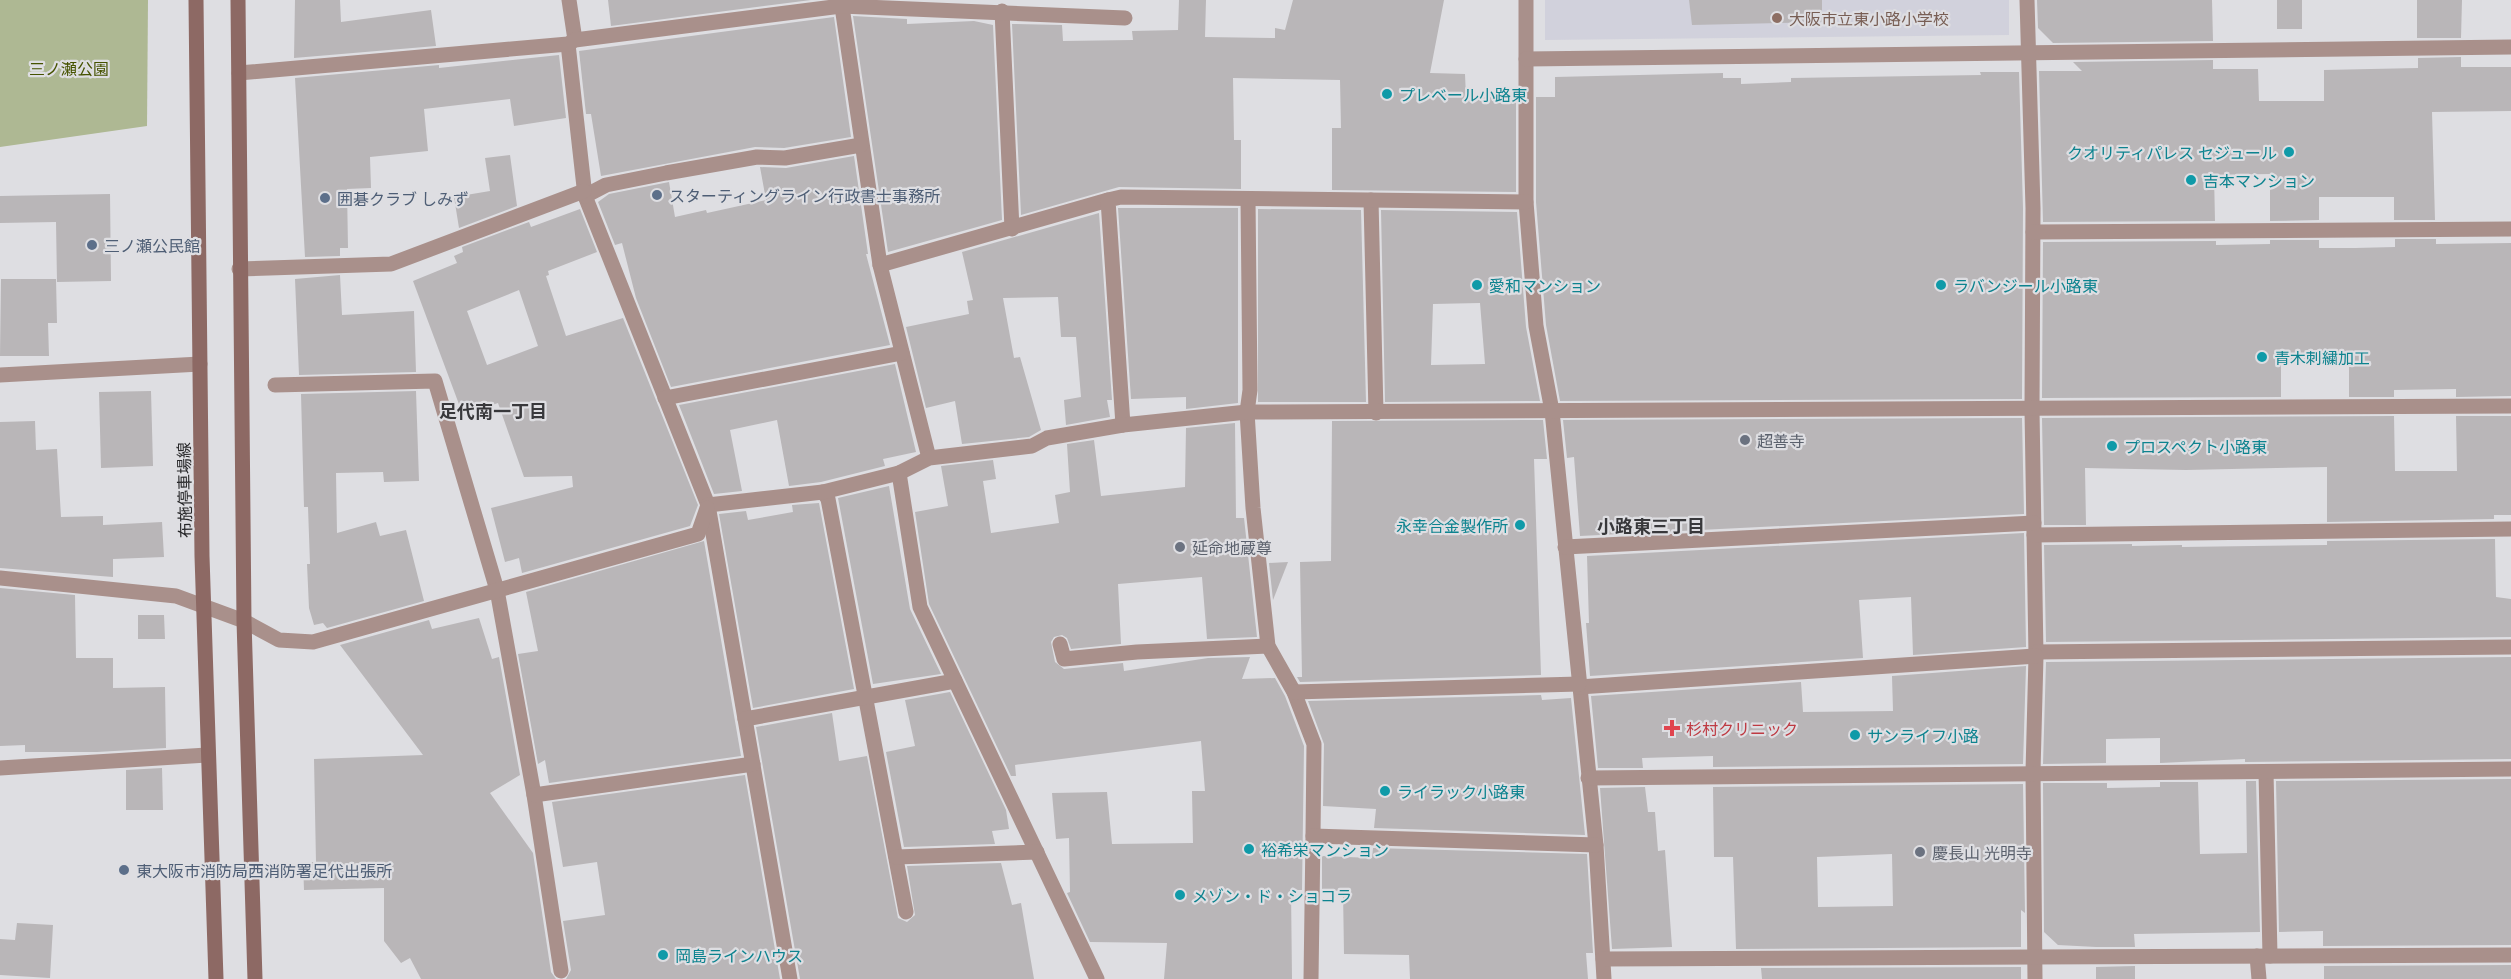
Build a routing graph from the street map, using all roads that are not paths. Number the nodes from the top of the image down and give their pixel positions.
1 (196, 0) edge
2 (238, 0) edge
3 (569, 0) edge
4 (1526, 0) edge
5 (2027, 0) edge
6 (841, 3) edge
7 (1002, 11) junction
8 (1125, 18) dead end
9 (572, 42) junction
10 (2511, 46) edge
11 (2029, 53) junction
12 (1526, 59) junction
13 (239, 73) junction
14 (861, 145) junction
15 (584, 193) junction
16 (1248, 199) junction
17 (1108, 200) junction
18 (1371, 200) junction
19 (1526, 202) junction
20 (1012, 229) junction
21 (2511, 229) edge
22 (2033, 232) junction
23 (880, 265) junction
24 (239, 269) junction
25 (902, 353) junction
26 (200, 364) junction
27 (0, 375) edge
28 (275, 385) dead end
29 (665, 398) junction
30 (2511, 406) edge
31 (2032, 410) junction
32 (1552, 411) junction
33 (1246, 412) junction
34 (1376, 413) junction
35 (1123, 425) junction
36 (929, 458) junction
37 (899, 473) junction
38 (823, 492) junction
39 (708, 505) junction
40 (2511, 528) edge
41 (2034, 529) junction
42 (1565, 547) junction
43 (0, 578) edge
44 (497, 590) junction
45 (204, 605) junction
46 (244, 621) junction
47 (1060, 644) dead end
48 (1268, 646) junction
49 (2511, 647) edge
50 (2036, 654) junction
51 (955, 681) junction
52 (1579, 685) junction
53 (1294, 692) junction
54 (866, 698) junction
55 (745, 719) junction
56 (207, 755) junction
57 (753, 764) junction
58 (0, 768) edge
59 (2511, 769) edge
60 (2033, 772) junction
61 (2266, 772) junction
62 (1588, 778) junction
63 (534, 795) junction
64 (1313, 836) junction
65 (1596, 845) junction
66 (1037, 852) junction
67 (896, 857) junction
68 (906, 912) dead end
69 (2511, 955) edge
70 (2263, 956) junction
71 (2034, 957) junction
72 (1603, 959) junction
73 (561, 971) dead end
74 (216, 979) edge
75 (255, 979) edge
76 (790, 979) edge
77 (1097, 979) edge
78 (1311, 979) edge
79 (1605, 979) edge
80 (2035, 979) edge
81 (2259, 979) edge

1 - 26 main road, 布施停車場線
2 - 13 main road
3 - 9 street
4 - 12 street
5 - 11 street
6 - 7 street
6 - 9 street
6 - 14 street
7 - 8 street
7 - 20 street
9 - 13 street
9 - 15 street
10 - 11 street
11 - 12 street
11 - 22 street
12 - 19 street
13 - 24 main road
14 - 15 street
14 - 23 street
15 - 24 street
15 - 29 street
16 - 17 street
16 - 18 street
16 - 33 street
17 - 20 street
17 - 35 street
18 - 19 street
18 - 34 street
19 - 32 street
20 - 23 street
21 - 22 street
22 - 31 street
23 - 25 street
24 - 46 main road
25 - 29 street
25 - 36 street
26 - 27 street
26 - 45 main road, 布施停車場線
28 - 44 street
29 - 39 street
30 - 31 street
31 - 32 street
31 - 41 street
32 - 34 street
32 - 42 street
33 - 34 street
33 - 35 street
33 - 48 street
35 - 36 street
36 - 37 street
37 - 38 street
37 - 51 street
38 - 39 street
38 - 54 street
39 - 44 street
39 - 55 street
40 - 41 street
41 - 42 street
41 - 50 street
42 - 52 street
43 - 45 street
44 - 46 street
44 - 63 street
45 - 46 street
45 - 56 main road, 布施停車場線
46 - 75 main road
47 - 48 street
48 - 53 street
49 - 50 street
50 - 52 street
50 - 60 street
51 - 54 street
51 - 66 street
52 - 53 street
52 - 62 street
53 - 64 street
54 - 55 street
54 - 67 street
55 - 57 street
56 - 58 street
56 - 74 main road, 布施停車場線
57 - 63 street
57 - 76 street
59 - 61 street
60 - 61 street
60 - 62 street
60 - 71 street
61 - 70 street
62 - 65 street
63 - 73 street
64 - 65 street
64 - 78 street
65 - 72 street
66 - 67 street
66 - 77 street
67 - 68 street
69 - 70 street
70 - 71 street
70 - 81 street
71 - 72 street
71 - 80 street
72 - 79 street

